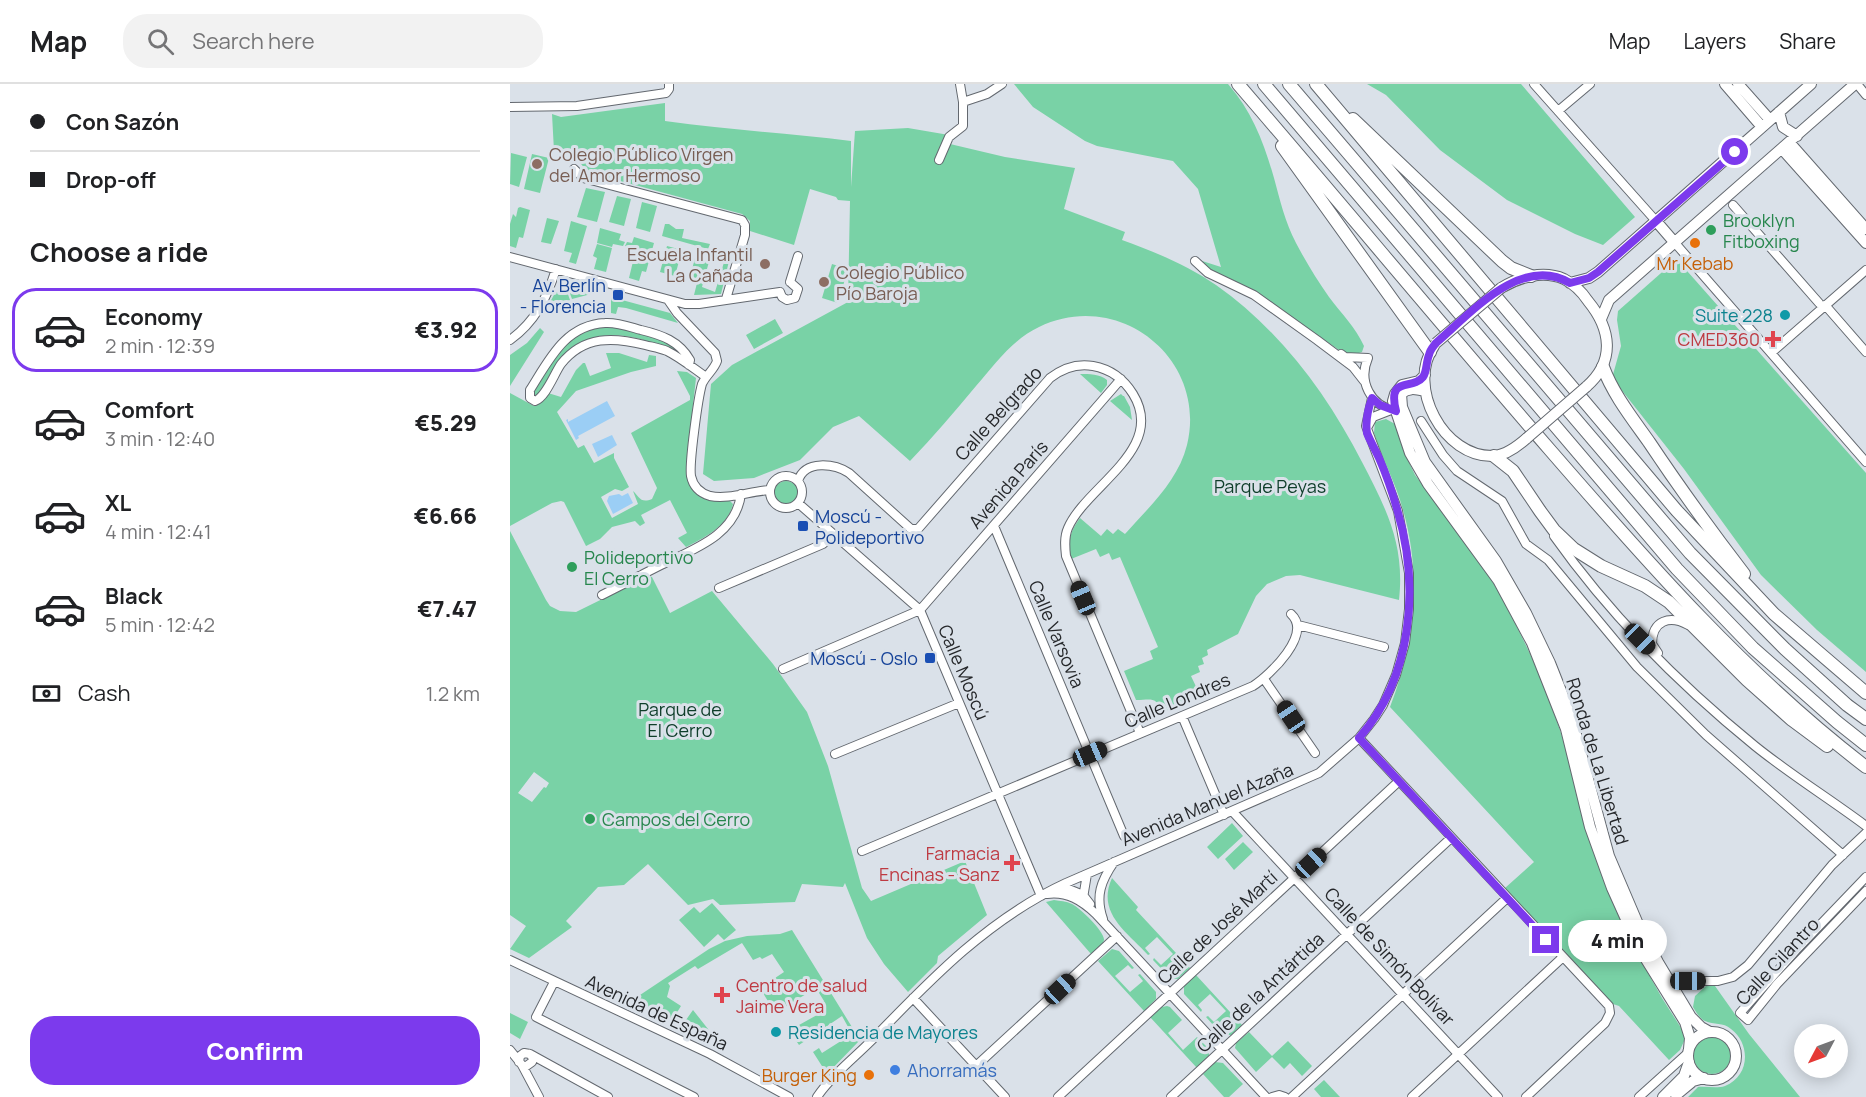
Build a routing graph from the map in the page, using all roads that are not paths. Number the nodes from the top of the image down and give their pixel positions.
1 (669, 84) edge
2 (960, 84) edge
3 (1002, 84) edge
4 (1238, 84) edge
5 (1264, 84) edge
6 (1289, 84) edge
7 (1318, 84) edge
8 (1534, 84) edge
9 (1590, 84) edge
10 (1725, 84) edge
11 (1738, 84) edge
12 (1811, 84) edge
13 (1856, 84) edge
14 (1866, 95) edge
15 (963, 102) junction
16 (510, 107) edge
17 (1558, 111) junction
18 (1779, 112) junction
19 (1766, 124) junction
20 (1789, 142) junction
21 (939, 160) dead end
22 (574, 169) dead end
23 (1733, 205) dead end
24 (1656, 222) junction
25 (1866, 230) edge
26 (1675, 243) junction
27 (1866, 243) edge
28 (798, 256) dead end
29 (510, 257) edge
30 (1196, 261) dead end
31 (556, 269) junction
32 (1866, 270) edge
33 (1531, 276) junction
34 (790, 282) junction
35 (1570, 283) junction
36 (780, 292) junction
37 (726, 299) junction
38 (668, 300) junction
39 (1822, 304) junction
40 (1601, 319) junction
41 (510, 340) edge
42 (1317, 340) junction
43 (1433, 348) junction
44 (1866, 352) edge
45 (1771, 353) junction
46 (689, 365) junction
47 (1603, 367) junction
48 (1425, 375) junction
49 (706, 377) junction
50 (1121, 379) junction
51 (1364, 381) junction
52 (1425, 390) junction
53 (1372, 398) junction
54 (1393, 410) junction
55 (1421, 421) dead end
56 (1367, 433) junction
57 (1494, 456) junction
58 (1866, 462) edge
59 (798, 482) junction
60 (770, 490) junction
61 (741, 494) junction
62 (798, 503) junction
63 (1540, 511) junction
64 (994, 526) junction
65 (834, 535) junction
66 (718, 588) dead end
67 (602, 595) dead end
68 (920, 610) junction
69 (1291, 614) dead end
70 (1298, 625) junction
71 (1705, 639) junction
72 (1384, 647) dead end
73 (1812, 648) junction
74 (783, 669) dead end
75 (1678, 676) junction
76 (1264, 679) junction
77 (1866, 693) edge
78 (958, 703) junction
79 (1182, 716) junction
80 (1866, 719) edge
81 (1140, 733) junction
82 (1359, 738) junction
83 (1866, 745) edge
84 (1315, 753) dead end
85 (835, 754) dead end
86 (1090, 754) junction
87 (1866, 769) edge
88 (1398, 782) junction
89 (997, 794) junction
90 (1228, 813) junction
91 (1866, 826) edge
92 (1866, 833) edge
93 (1124, 836) dead end
94 (1451, 838) junction
95 (862, 851) dead end
96 (1844, 855) junction
97 (1114, 862) junction
98 (1087, 874) junction
99 (1866, 877) edge
100 (1294, 878) junction
101 (1061, 886) junction
102 (1866, 891) edge
103 (1041, 896) junction
104 (1507, 898) junction
105 (1083, 899) junction
106 (1104, 922) junction
107 (1347, 934) junction
108 (1117, 936) junction
109 (1563, 957) junction
110 (510, 960) edge
111 (1669, 981) junction
112 (554, 982) junction
113 (1170, 993) junction
114 (1403, 994) junction
115 (913, 998) junction
116 (1710, 1032) junction
117 (510, 1048) edge
118 (1223, 1049) junction
119 (1458, 1054) junction
120 (1689, 1054) junction
121 (527, 1062) junction
122 (976, 1066) junction
123 (1704, 1078) junction
124 (539, 1097) edge
125 (608, 1097) edge
126 (694, 1097) edge
127 (789, 1097) edge
128 (817, 1097) edge
129 (1005, 1097) edge
130 (1058, 1097) edge
131 (1171, 1097) edge
132 (1266, 1097) edge
133 (1272, 1097) edge
134 (1285, 1097) edge
135 (1292, 1097) edge
136 (1412, 1097) edge
137 (1498, 1097) edge
138 (1526, 1097) edge
139 (1639, 1097) edge
140 (1663, 1097) edge
141 (1673, 1097) edge

1 - 16 street
2 - 15 street
3 - 15 street
4 - 43 highway
4 - 87 highway
5 - 83 highway
6 - 80 highway
7 - 33 highway
7 - 73 highway
8 - 17 street
9 - 17 street
10 - 19 main road
11 - 19 main road
12 - 18 main road
13 - 14 street
13 - 20 main road
15 - 21 street
17 - 24 street
18 - 19 main road
18 - 20 main road
19 - 24 main road
20 - 25 main road
20 - 26 main road
20 - 27 main road
22 - 37 street
23 - 39 street
24 - 26 main road
24 - 35 main road
26 - 40 main road
26 - 45 street
28 - 34 street
29 - 31 street
30 - 42 street
31 - 38 street
31 - 41 street
32 - 39 street
33 - 35 main road
33 - 43 main road, bridge
34 - 36 street
34 - 36 street
35 - 40 main road
36 - 37 street
37 - 38 street
38 - 49 street
39 - 44 street
39 - 45 street
40 - 47 main road
42 - 51 street
42 - 51 street
43 - 48 main road
45 - 58 street
46 - 46 street
46 - 49 street
47 - 57 main road, bridge
47 - 73 highway
48 - 52 main road
48 - 54 main road
49 - 61 street
50 - 59 street, Calle Belgrado
50 - 64 street, Avenida París
50 - 81 street
51 - 53 street
52 - 57 main road
52 - 111 main road, Ronda de La Libertad
53 - 54 street
53 - 56 street
54 - 56 street
54 - 120 main road, Ronda de La Libertad
55 - 96 street
56 - 82 street, Avenida Manuel Azaña
57 - 63 highway
59 - 60 street
59 - 62 street
60 - 61 street
60 - 62 street
61 - 67 street
62 - 65 street, Calle Moscú
63 - 71 highway
63 - 75 street
64 - 68 street, Avenida París
64 - 86 street, Calle Varsovia
65 - 66 street
65 - 68 street, Calle Moscú
68 - 74 street
68 - 78 street, Calle Moscú
69 - 70 street
70 - 72 street
70 - 76 street, Calle Londres
71 - 75 street
71 - 87 highway
73 - 77 highway
75 - 91 street
76 - 79 street, Calle Londres
76 - 84 street
78 - 85 street
78 - 89 street, Calle Moscú
79 - 81 street, Calle Londres
79 - 90 street, Calle de Simón Bolívar
81 - 86 street, Calle Londres
82 - 88 street
82 - 90 street, Avenida Manuel Azaña
86 - 89 street, Calle Londres
86 - 93 street, Calle Varsovia
88 - 94 street
88 - 100 street, Calle de José Martí
89 - 95 street, Calle Londres
89 - 103 street, Calle Moscú
90 - 97 street, Avenida Manuel Azaña
90 - 100 street, Calle de Simón Bolívar
92 - 96 street
94 - 104 street
94 - 107 street, Calle de la Antártida
96 - 111 street
97 - 98 street, Avenida Manuel Azaña
97 - 106 street
98 - 101 street, Avenida Manuel Azaña
98 - 105 street
99 - 102 street, Calle Cilantro
100 - 107 street, Calle de Simón Bolívar
100 - 113 street, Calle de José Martí
101 - 103 street, Avenida Manuel Azaña
101 - 105 street
103 - 105 street
103 - 115 street, Avenida Manuel Azaña
104 - 109 street
104 - 114 street
105 - 106 street
106 - 108 street
107 - 114 street, Calle de Simón Bolívar
107 - 118 street, Calle de la Antártida
108 - 113 street
108 - 122 street
109 - 119 street
109 - 138 street
110 - 112 street, Avenida de España
111 - 116 main road, Ronda de La Libertad
112 - 126 street
112 - 127 street, Avenida de España
113 - 118 street
113 - 130 street, Calle de José Martí
114 - 119 street, Calle de Simón Bolívar
114 - 135 street
115 - 122 street
115 - 128 street, Avenida Manuel Azaña
116 - 120 main road
116 - 123 main road
117 - 121 street
118 - 131 street, Calle de la Antártida
118 - 132 street
119 - 136 street
119 - 137 street, Calle de Simón Bolívar
120 - 123 main road
120 - 139 street
120 - 140 main road
121 - 124 street
121 - 125 street
122 - 129 street
123 - 141 main road
133 - 134 street

